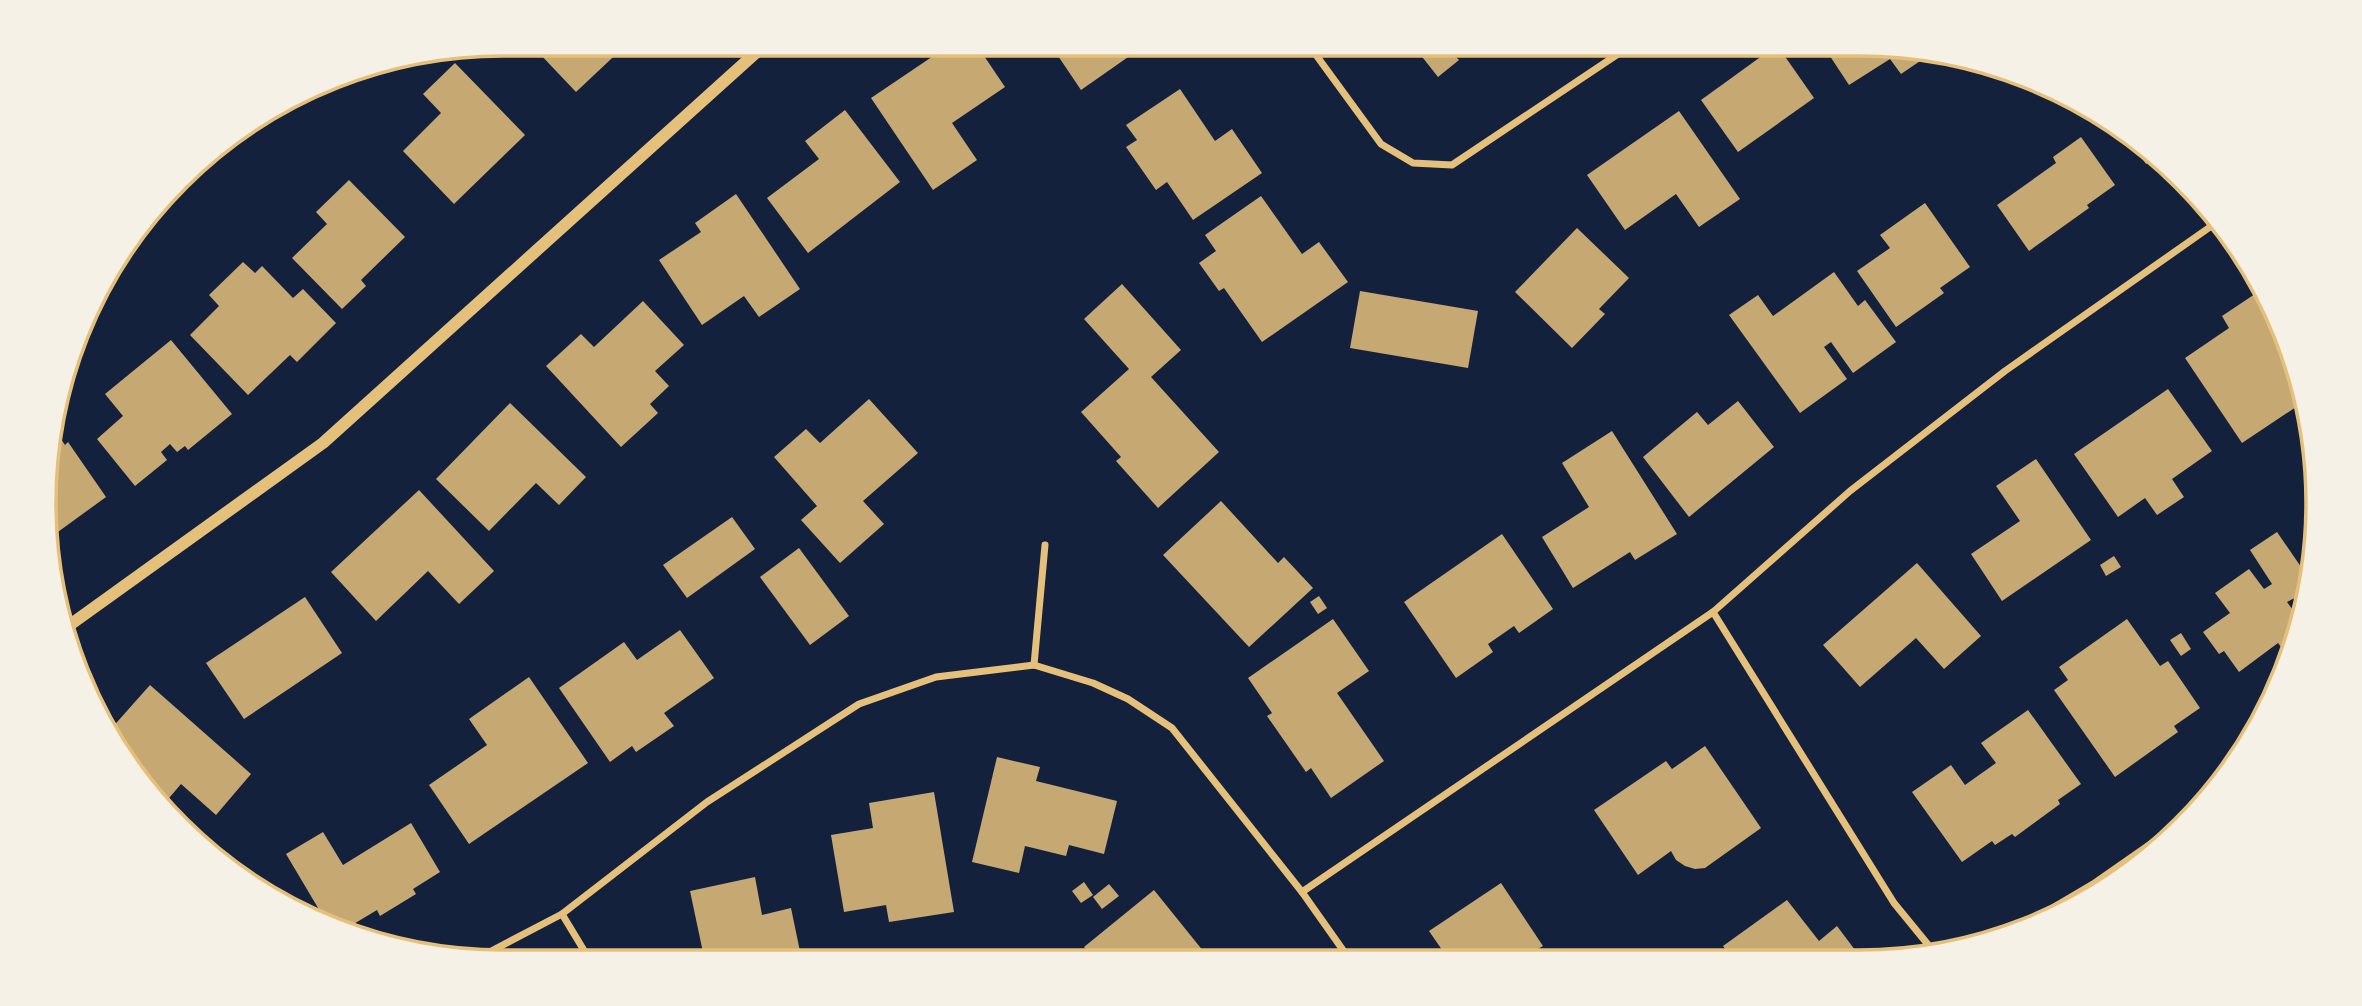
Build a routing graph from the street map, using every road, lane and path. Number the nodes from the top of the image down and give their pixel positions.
1 (751, 56) edge
2 (1317, 56) edge
3 (1615, 56) edge
4 (2210, 227) edge
5 (1045, 545) dead end
6 (1713, 612) junction
7 (72, 622) edge
8 (1034, 665) junction
9 (2138, 852) edge
10 (2092, 884) edge
11 (1303, 892) junction
12 (562, 914) junction
13 (1928, 944) edge
14 (494, 950) edge
15 (584, 950) edge
16 (1343, 950) edge

1 - 7 street
2 - 3 street
4 - 6 street
5 - 8 street
6 - 11 street
6 - 13 street
8 - 11 street
8 - 12 street
9 - 10 street
11 - 16 street
12 - 14 street
12 - 15 street

